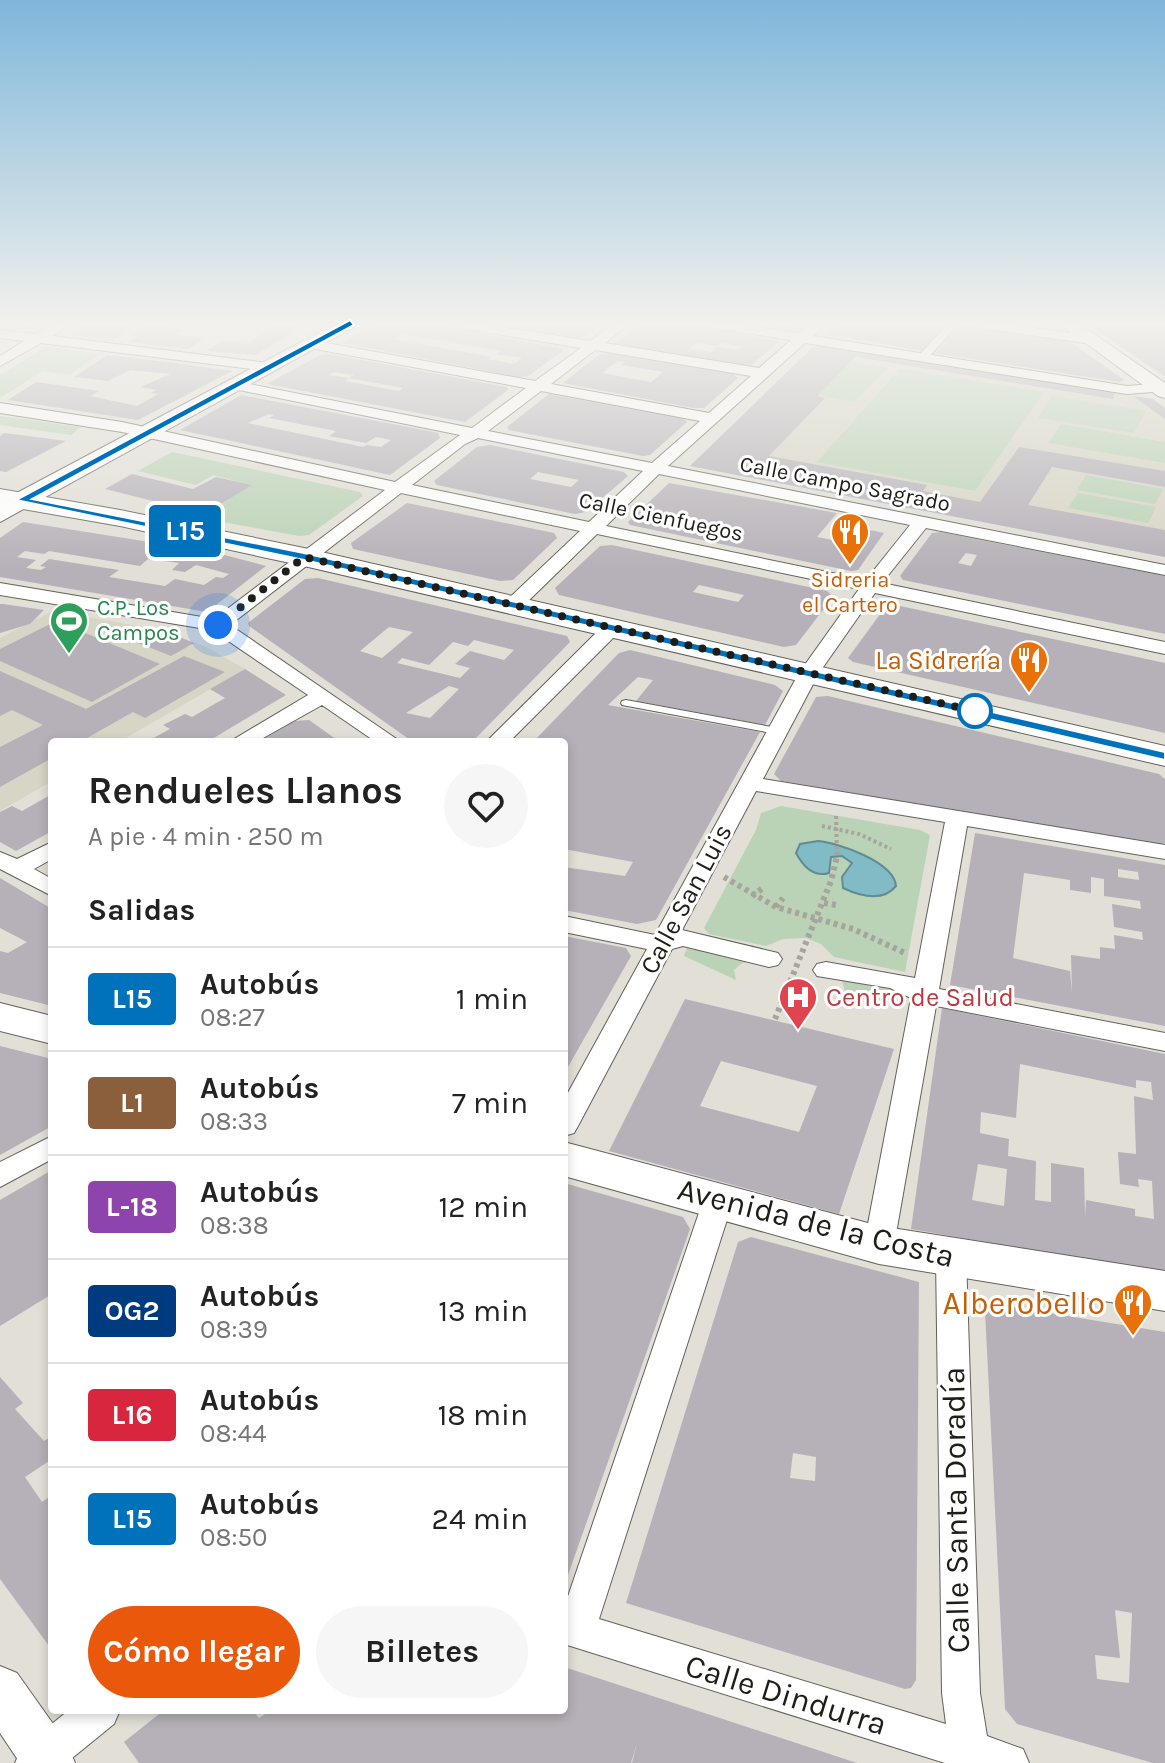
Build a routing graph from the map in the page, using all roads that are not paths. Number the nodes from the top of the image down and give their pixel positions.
1 (196, 405) edge
2 (333, 405) edge
3 (512, 405) edge
4 (642, 405) edge
5 (725, 405) edge
6 (0, 408) edge
7 (711, 418) junction
8 (147, 432) junction
9 (474, 434) junction
10 (655, 469) junction
11 (398, 487) junction
12 (7, 504) edge
13 (921, 522) junction
14 (593, 528) junction
15 (304, 557) junction
16 (1165, 570) edge
17 (871, 585) junction
18 (0, 589) edge
19 (513, 605) junction
20 (218, 625) junction
21 (612, 628) junction
22 (1165, 648) edge
23 (809, 673) junction
24 (322, 696) junction
25 (626, 703) dead end
26 (777, 731) junction
27 (247, 738) edge
28 (384, 738) edge
29 (501, 738) edge
30 (1165, 756) edge
31 (749, 783) junction
32 (957, 817) junction
33 (48, 850) edge
34 (1165, 852) edge
35 (8, 864) edge
36 (48, 887) edge
37 (568, 925) edge
38 (662, 944) junction
39 (769, 959) dead end
40 (826, 970) dead end
41 (925, 995) junction
42 (0, 1017) edge
43 (48, 1029) edge
44 (1165, 1042) edge
45 (568, 1119) edge
46 (48, 1148) edge
47 (568, 1160) edge
48 (0, 1176) edge
49 (718, 1201) junction
50 (879, 1245) junction
51 (951, 1257) junction
52 (1165, 1291) edge
53 (570, 1628) edge
54 (0, 1690) edge
55 (95, 1714) edge
56 (971, 1757) edge
57 (43, 1760) edge
58 (1009, 1763) edge

1 - 8 main road
2 - 9 street, Calle Campo Sagrado
3 - 9 street
4 - 7 street
5 - 7 street
6 - 8 street, Calle Cienfuegos
7 - 10 street
8 - 11 street, Calle Cienfuegos
8 - 12 main road
9 - 10 street, Calle Campo Sagrado
9 - 11 street
10 - 13 street, Calle Campo Sagrado
10 - 14 street
11 - 14 street, Calle Cienfuegos
11 - 15 street
12 - 15 main road
13 - 16 street, Calle Campo Sagrado
13 - 17 street, Calle San Luis
14 - 17 street, Calle Cienfuegos
14 - 19 street
15 - 19 main road
15 - 20 street
17 - 22 street, Calle Cienfuegos
17 - 23 street, Calle San Luis
18 - 20 street
19 - 21 main road
20 - 24 street
21 - 23 main road
21 - 29 street
23 - 26 street, Calle San Luis
23 - 30 main road
24 - 27 street
24 - 28 street
25 - 26 lane
26 - 31 street, Calle San Luis
31 - 32 street
31 - 38 street, Calle San Luis
32 - 34 street
32 - 41 street
33 - 35 street
35 - 36 street
37 - 38 street
38 - 39 street
38 - 45 street, Calle San Luis
40 - 41 street
41 - 44 street
41 - 50 street
42 - 43 main road
46 - 48 street
47 - 49 main road, Avenida de la Costa
49 - 50 main road, Avenida de la Costa
49 - 53 street
50 - 51 main road, Avenida de la Costa
51 - 52 main road, Avenida de la Costa
51 - 56 street, Calle Santa Doradía
53 - 56 street, Calle Dindurra
54 - 57 street
55 - 57 street
56 - 58 street, Calle Dindurra

